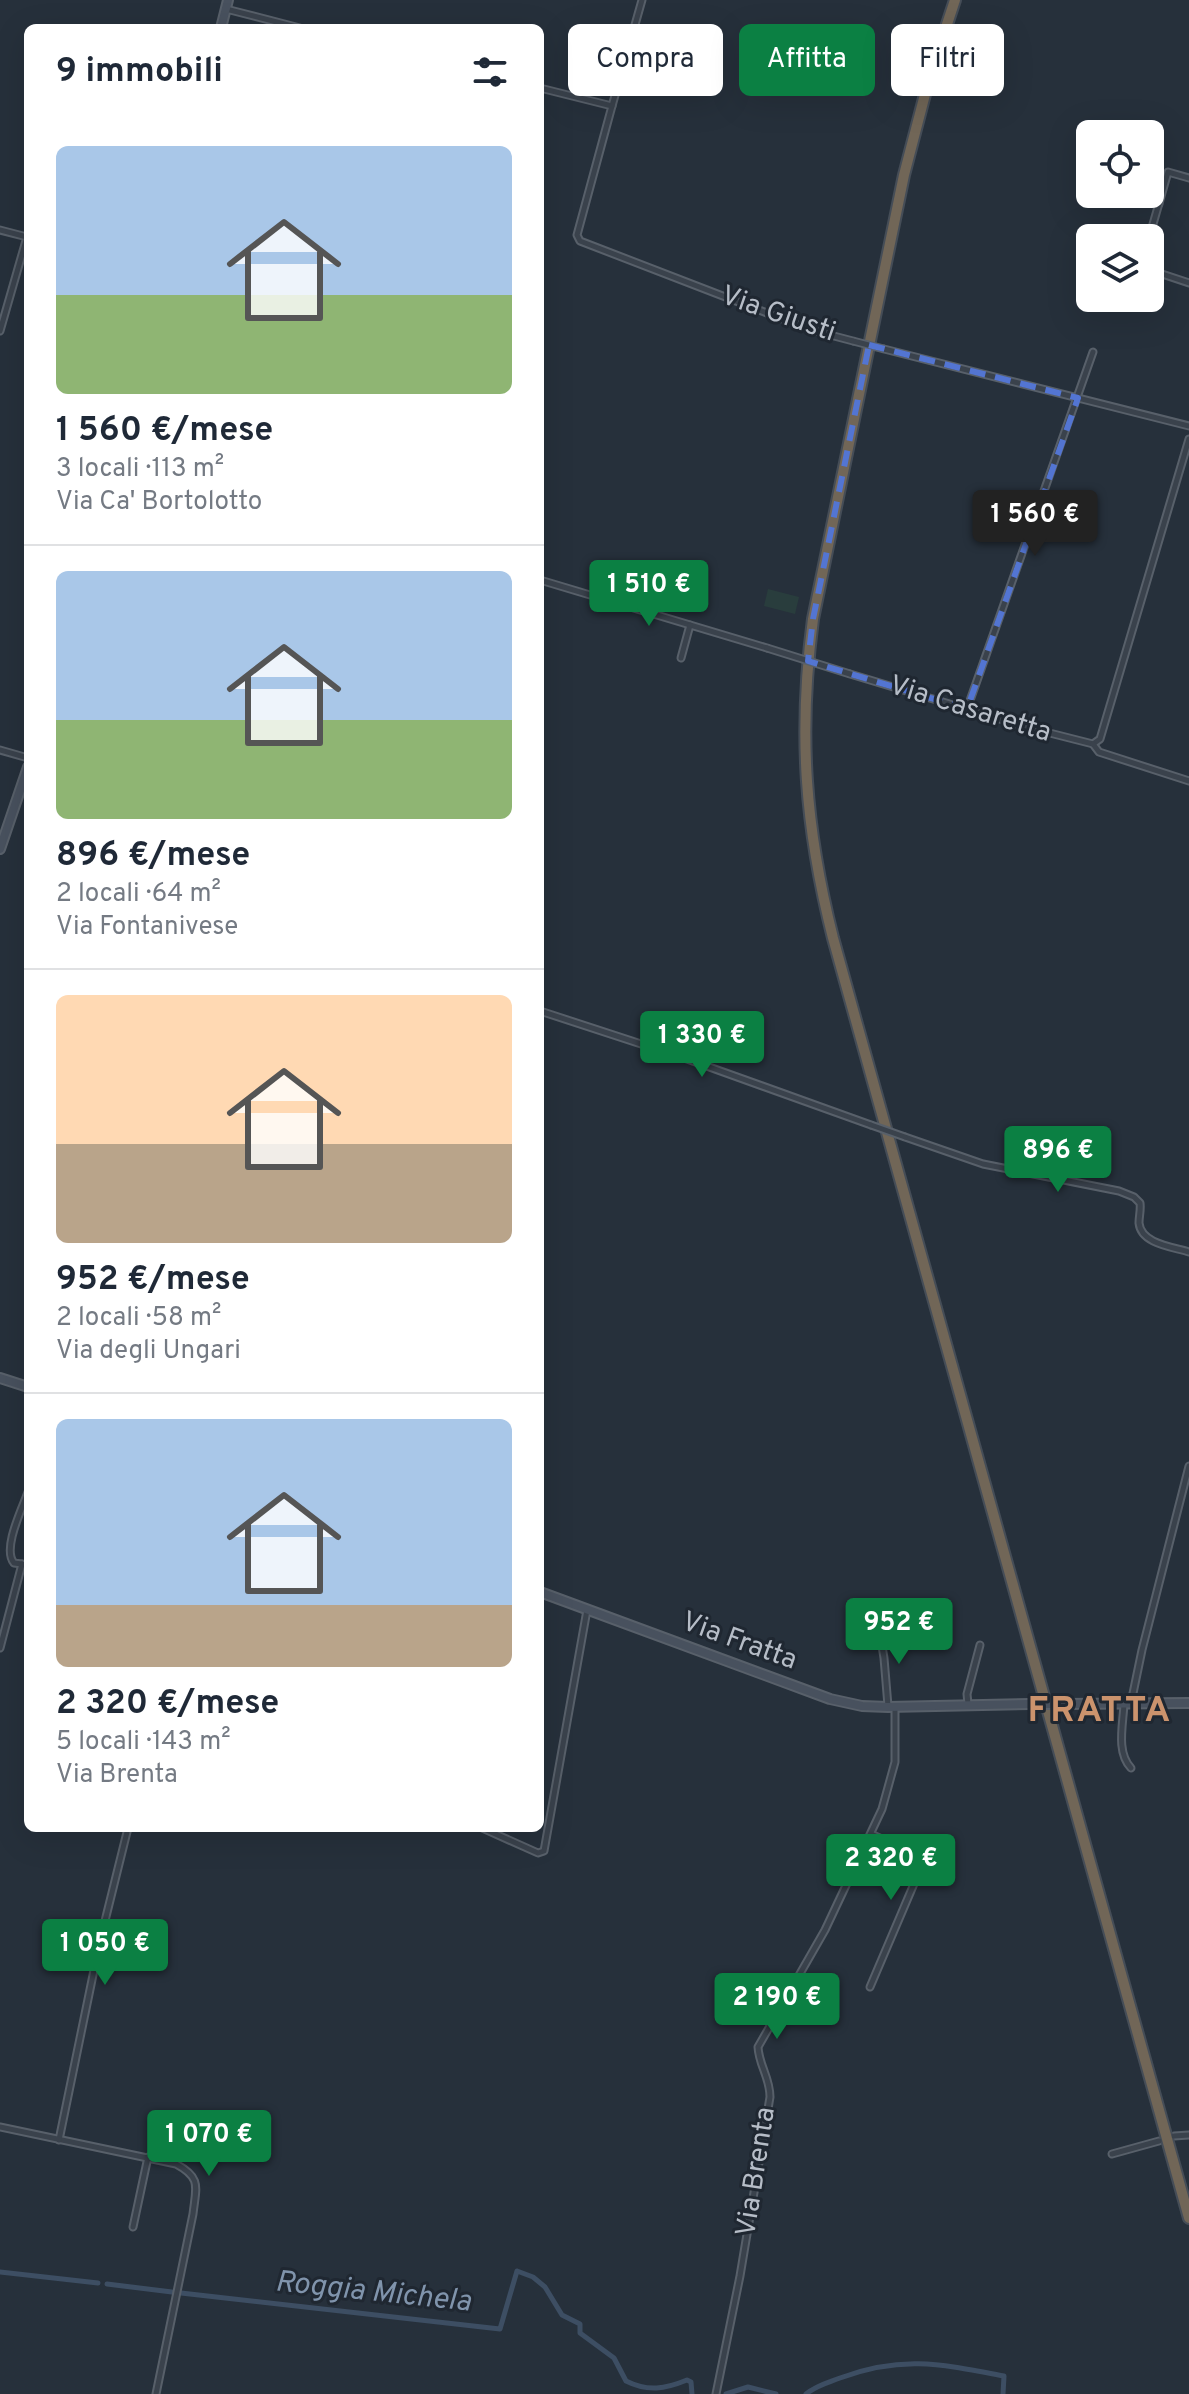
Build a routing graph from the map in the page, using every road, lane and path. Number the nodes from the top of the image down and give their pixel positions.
1 (642, 0) edge
2 (955, 0) edge
3 (227, 4) edge
4 (222, 24) edge
5 (288, 24) edge
6 (544, 89) edge
7 (612, 106) junction
8 (1189, 178) edge
9 (1164, 186) edge
10 (0, 230) edge
11 (24, 236) edge
12 (24, 250) edge
13 (1164, 275) edge
14 (1189, 283) edge
15 (0, 331) edge
16 (1093, 352) dead end
17 (1078, 398) junction
18 (1189, 426) edge
19 (1189, 439) edge
20 (544, 581) edge
21 (690, 625) junction
22 (681, 658) dead end
23 (967, 709) junction
24 (1093, 744) junction
25 (0, 750) edge
26 (24, 757) edge
27 (24, 779) edge
28 (1189, 781) edge
29 (0, 849) edge
30 (544, 1012) edge
31 (1189, 1252) edge
32 (0, 1378) edge
33 (24, 1386) edge
34 (1189, 1466) edge
35 (24, 1504) edge
36 (24, 1565) edge
37 (24, 1568) edge
38 (544, 1594) edge
39 (587, 1610) junction
40 (879, 1628) dead end
41 (980, 1645) dead end
42 (0, 1648) edge
43 (1128, 1703) junction
44 (1189, 1703) edge
45 (968, 1704) junction
46 (892, 1708) junction
47 (1131, 1768) dead end
48 (127, 1832) edge
49 (491, 1832) edge
50 (871, 1834) junction
51 (870, 1987) dead end
52 (0, 2127) edge
53 (1189, 2135) edge
54 (1174, 2136) dead end
55 (59, 2140) junction
56 (1159, 2141) dead end
57 (1112, 2154) dead end
58 (148, 2157) junction
59 (1189, 2218) edge
60 (133, 2227) dead end
61 (156, 2394) edge
62 (716, 2394) edge

1 - 7 street
2 - 59 highway
3 - 4 main road
3 - 5 street
6 - 7 street
7 - 17 street, Via Giusti, bridge
8 - 9 street
10 - 11 street
12 - 15 street
13 - 14 street
16 - 17 street
17 - 18 street, Via Giusti
17 - 23 street
19 - 24 street
20 - 21 street, Via Casaretta
21 - 22 street
21 - 23 street, Via Casaretta, bridge
23 - 24 street, Via Casaretta
24 - 28 street, Via Casaretta
25 - 26 street
27 - 29 main road
30 - 31 street, bridge
32 - 33 main road
34 - 43 street
35 - 36 street
37 - 42 street
38 - 39 main road, Via Fratta
39 - 46 main road, Via Fratta
39 - 49 street
40 - 46 street, Via Brenta
41 - 45 street
43 - 44 main road, Via Fratta
43 - 45 main road, Via Fratta, bridge
43 - 47 street
45 - 46 main road, Via Fratta
46 - 50 street, Via Brenta
48 - 55 street
50 - 51 street
50 - 62 street, Via Brenta
52 - 55 street
53 - 54 street
55 - 58 street
56 - 57 street
58 - 60 street
58 - 61 street

